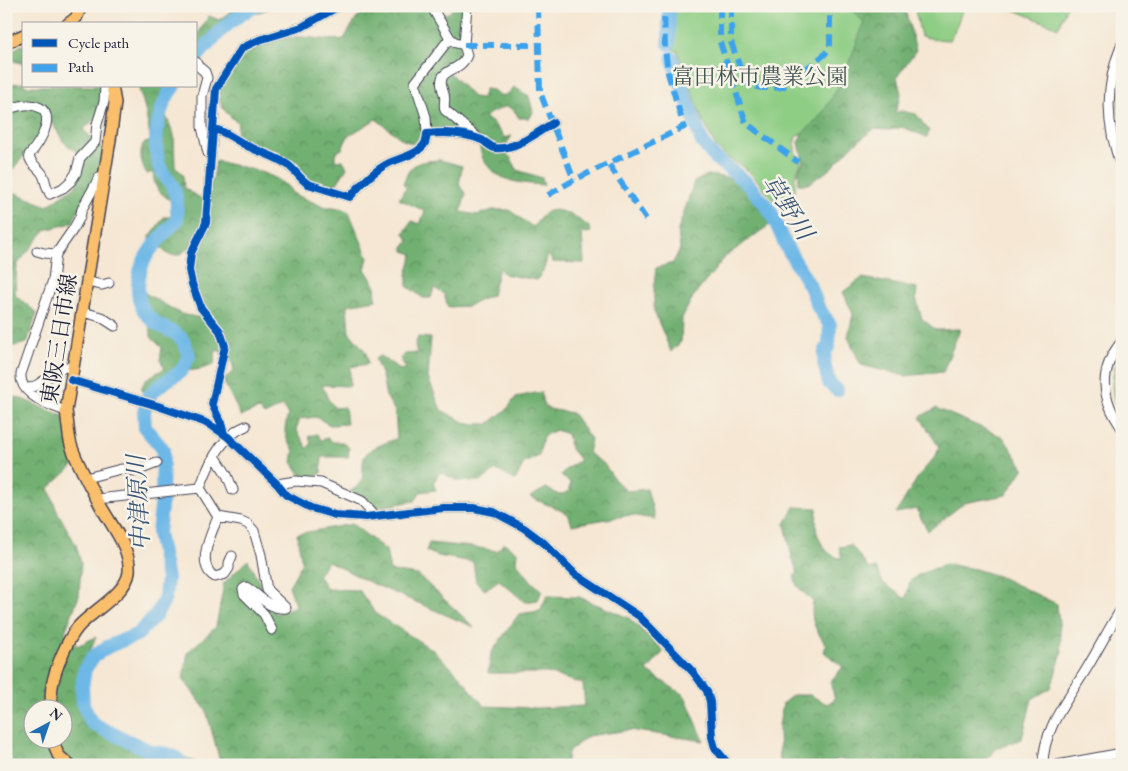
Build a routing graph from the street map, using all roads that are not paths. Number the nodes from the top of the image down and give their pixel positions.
1 (81, 6) edge
2 (339, 6) edge
3 (431, 6) edge
4 (467, 6) edge
5 (70, 22) edge
6 (22, 35) edge
7 (450, 38) junction
8 (6, 43) edge
9 (1122, 44) edge
10 (464, 45) junction
11 (198, 66) edge
12 (105, 88) edge
13 (112, 88) edge
14 (6, 109) edge
15 (552, 123) dead end
16 (214, 129) junction
17 (427, 134) junction
18 (481, 140) junction
19 (212, 155) junction
20 (1122, 168) edge
21 (104, 177) junction
22 (37, 251) dead end
23 (56, 254) junction
24 (88, 282) junction
25 (109, 283) dead end
26 (83, 312) junction
27 (116, 326) dead end
28 (1122, 342) edge
29 (72, 374) junction
30 (27, 389) junction
31 (66, 411) junction
32 (246, 426) dead end
33 (1122, 428) edge
34 (226, 436) junction
35 (215, 456) junction
36 (124, 462) dead end
37 (157, 463) dead end
38 (114, 471) junction
39 (86, 478) junction
40 (277, 484) junction
41 (200, 488) junction
42 (233, 490) dead end
43 (97, 499) junction
44 (376, 516) junction
45 (218, 517) junction
46 (232, 556) dead end
47 (1122, 608) edge
48 (272, 630) dead end
49 (52, 698) edge
50 (56, 748) edge
51 (1122, 753) edge
52 (69, 765) edge
53 (729, 765) edge
54 (1044, 765) edge
55 (1057, 765) edge

1 - 5 main road
2 - 16 street
3 - 7 street
4 - 10 street
6 - 8 main road
7 - 10 street
7 - 17 street
9 - 20 street
10 - 18 street
11 - 19 street
12 - 14 street
13 - 21 main road, 東阪三日市線
15 - 18 street
16 - 17 street
16 - 19 street
17 - 18 street
19 - 34 street
21 - 23 street
21 - 24 main road, 東阪三日市線
22 - 23 street
23 - 30 street
24 - 25 street
24 - 26 main road, 東阪三日市線
26 - 27 street
26 - 29 main road, 東阪三日市線
28 - 33 street
29 - 30 street
29 - 31 main road, 東阪三日市線
29 - 34 street
30 - 31 street
31 - 39 main road, 東阪三日市線
32 - 34 street
34 - 35 street
34 - 40 street
35 - 41 street
35 - 42 street
36 - 38 street
37 - 38 street
38 - 39 street
39 - 43 main road, 東阪三日市線
40 - 44 street
40 - 44 street
41 - 43 street
41 - 45 street
43 - 49 main road, 東阪三日市線
44 - 53 street
45 - 46 street
45 - 48 street
47 - 54 street
50 - 52 main road
51 - 55 street

